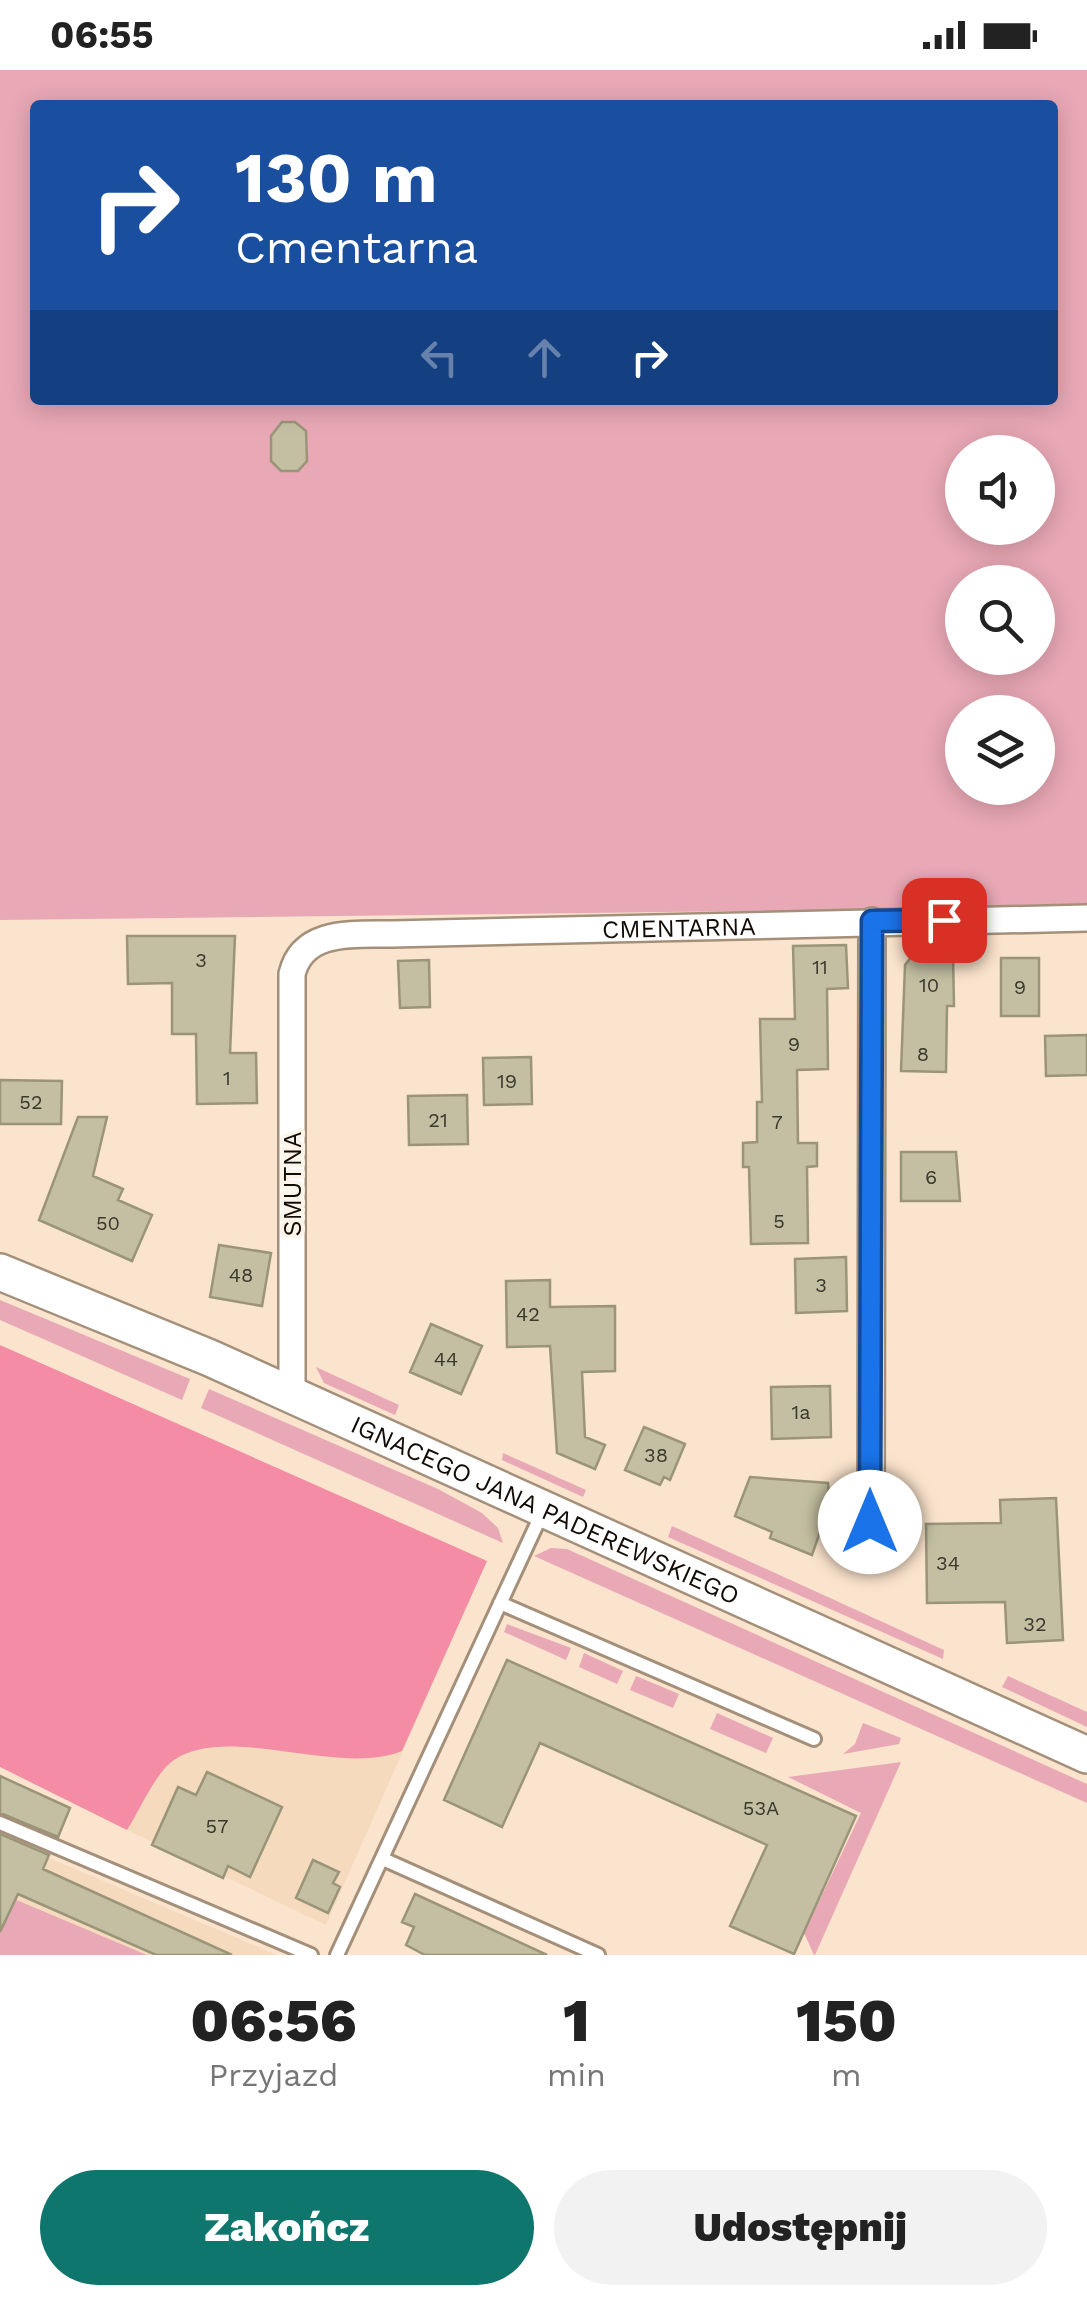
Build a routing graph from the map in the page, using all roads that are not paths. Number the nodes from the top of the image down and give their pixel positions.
1 (1087, 918) edge
2 (872, 921) junction
3 (292, 974) joint
4 (0, 1272) edge
5 (292, 1394) junction
6 (543, 1512) junction
7 (870, 1522) dead end
8 (500, 1603) junction
9 (814, 1739) dead end
10 (1087, 1755) edge
11 (0, 1823) edge
12 (383, 1859) junction
13 (311, 1955) edge
14 (338, 1955) edge
15 (598, 1955) edge

1 - 2 street, CMENTARNA
2 - 3 street, CMENTARNA
2 - 7 street
3 - 5 street, SMUTNA
4 - 5 main road, IGNACEGO JANA PADEREWSKIEGO
5 - 6 main road, IGNACEGO JANA PADEREWSKIEGO
6 - 8 lane
6 - 10 main road, IGNACEGO JANA PADEREWSKIEGO
8 - 9 lane
8 - 12 lane
11 - 13 lane
12 - 14 lane
12 - 15 lane

